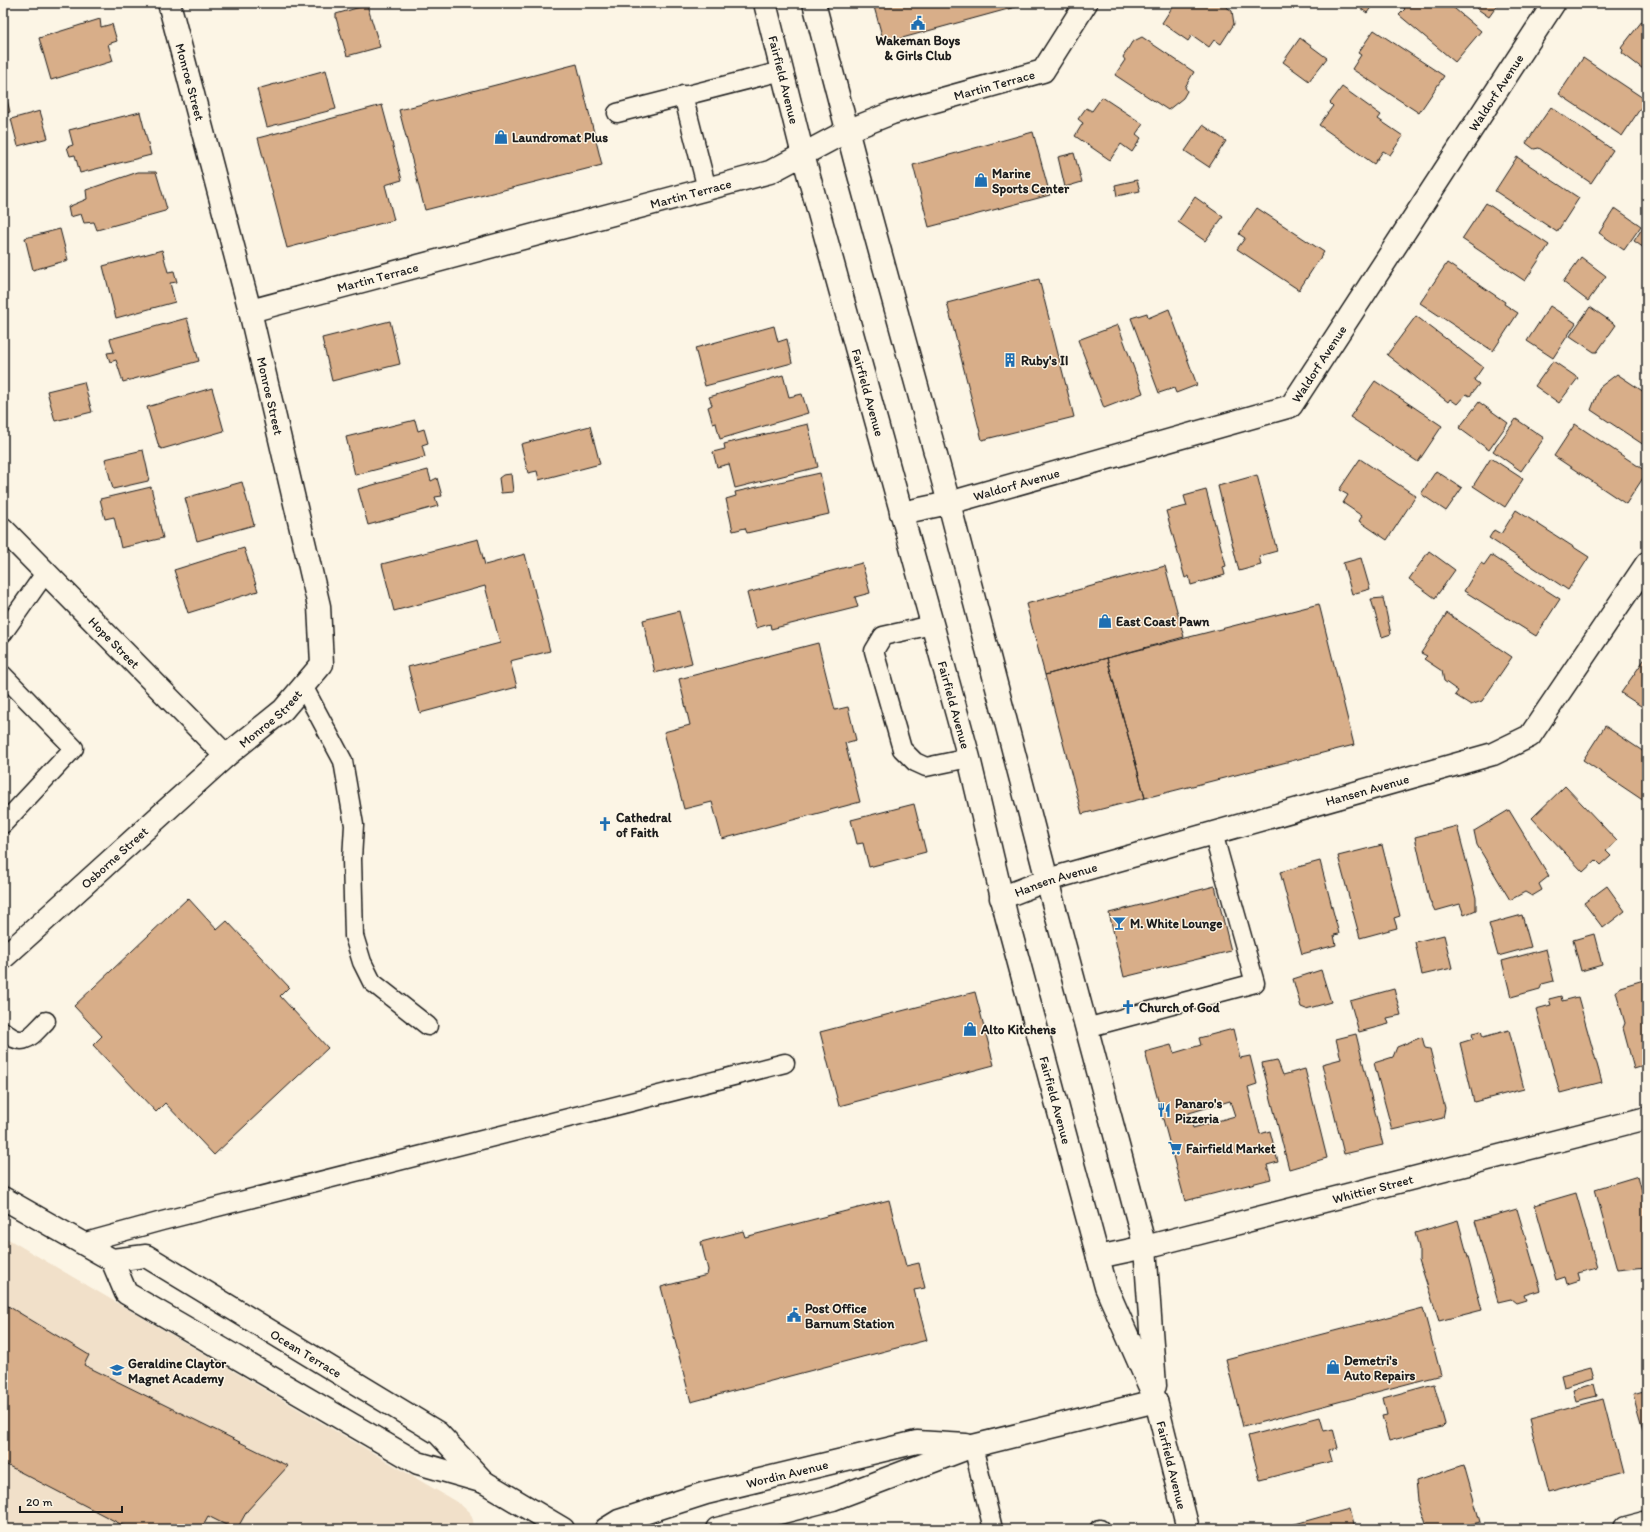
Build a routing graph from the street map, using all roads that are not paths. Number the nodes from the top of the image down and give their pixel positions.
1 (169, 3) edge
2 (765, 3) edge
3 (814, 3) edge
4 (1086, 3) edge
5 (1554, 3) edge
6 (782, 71) junction
7 (683, 95) junction
8 (617, 112) dead end
9 (847, 131) junction
10 (803, 155) junction
11 (707, 188) junction
12 (250, 311) junction
13 (949, 503) junction
14 (901, 513) junction
15 (3, 529) edge
16 (1647, 563) edge
17 (46, 572) junction
18 (932, 625) junction
19 (3, 633) edge
20 (3, 675) edge
21 (303, 686) junction
22 (226, 756) junction
23 (969, 758) junction
24 (3, 824) edge
25 (1213, 833) junction
26 (1047, 880) junction
27 (1001, 898) junction
28 (3, 958) edge
29 (46, 1021) dead end
30 (428, 1026) dead end
31 (1086, 1028) junction
32 (3, 1031) edge
33 (786, 1063) dead end
34 (1647, 1118) edge
35 (3, 1198) edge
36 (82, 1243) junction
37 (1145, 1247) junction
38 (1098, 1257) junction
39 (112, 1260) junction
40 (1156, 1401) junction
41 (973, 1446) junction
42 (484, 1482) junction
43 (1647, 1523) edge
44 (563, 1529) edge
45 (606, 1529) edge
46 (717, 1529) edge
47 (993, 1529) edge
48 (1188, 1529) edge
49 (1624, 1529) edge

1 - 12 street, Monroe Street
2 - 6 street, Fairfield Avenue
3 - 9 street, Fairfield Avenue
4 - 9 street, Martin Terrace
5 - 13 street, Waldorf Avenue
6 - 7 lane
6 - 10 street, Fairfield Avenue
7 - 8 lane
7 - 11 lane
9 - 10 street, Martin Terrace
9 - 13 street, Fairfield Avenue
10 - 11 street, Martin Terrace
10 - 14 street, Fairfield Avenue
11 - 12 street, Martin Terrace
12 - 21 street, Monroe Street
13 - 14 street, Waldorf Avenue
13 - 26 street, Fairfield Avenue
14 - 18 street, Fairfield Avenue
15 - 17 street, Hope Street
16 - 25 street, Hansen Avenue
17 - 19 lane
17 - 22 street, Hope Street
18 - 23 street, Fairfield Avenue
18 - 23 lane
20 - 24 lane
21 - 22 street, Monroe Street
21 - 30 lane
22 - 28 street, Osborne Street
23 - 27 street, Fairfield Avenue
25 - 26 street, Hansen Avenue
25 - 31 lane
26 - 27 street, Hansen Avenue
26 - 31 street, Fairfield Avenue
27 - 38 street, Fairfield Avenue
29 - 32 lane
31 - 37 street, Fairfield Avenue
33 - 36 lane
34 - 37 street, Whittier Street
35 - 36 street
36 - 39 street
37 - 38 street, Whittier Street
37 - 40 street, Fairfield Avenue
38 - 40 street, Fairfield Avenue
39 - 42 street, Ocean Terrace
39 - 42 street, Ocean Terrace
40 - 41 street, Wordin Avenue
40 - 48 street, Fairfield Avenue
41 - 45 street, Wordin Avenue
41 - 46 street, Wordin Avenue
41 - 47 lane
42 - 44 street, Ocean Terrace
43 - 49 street

